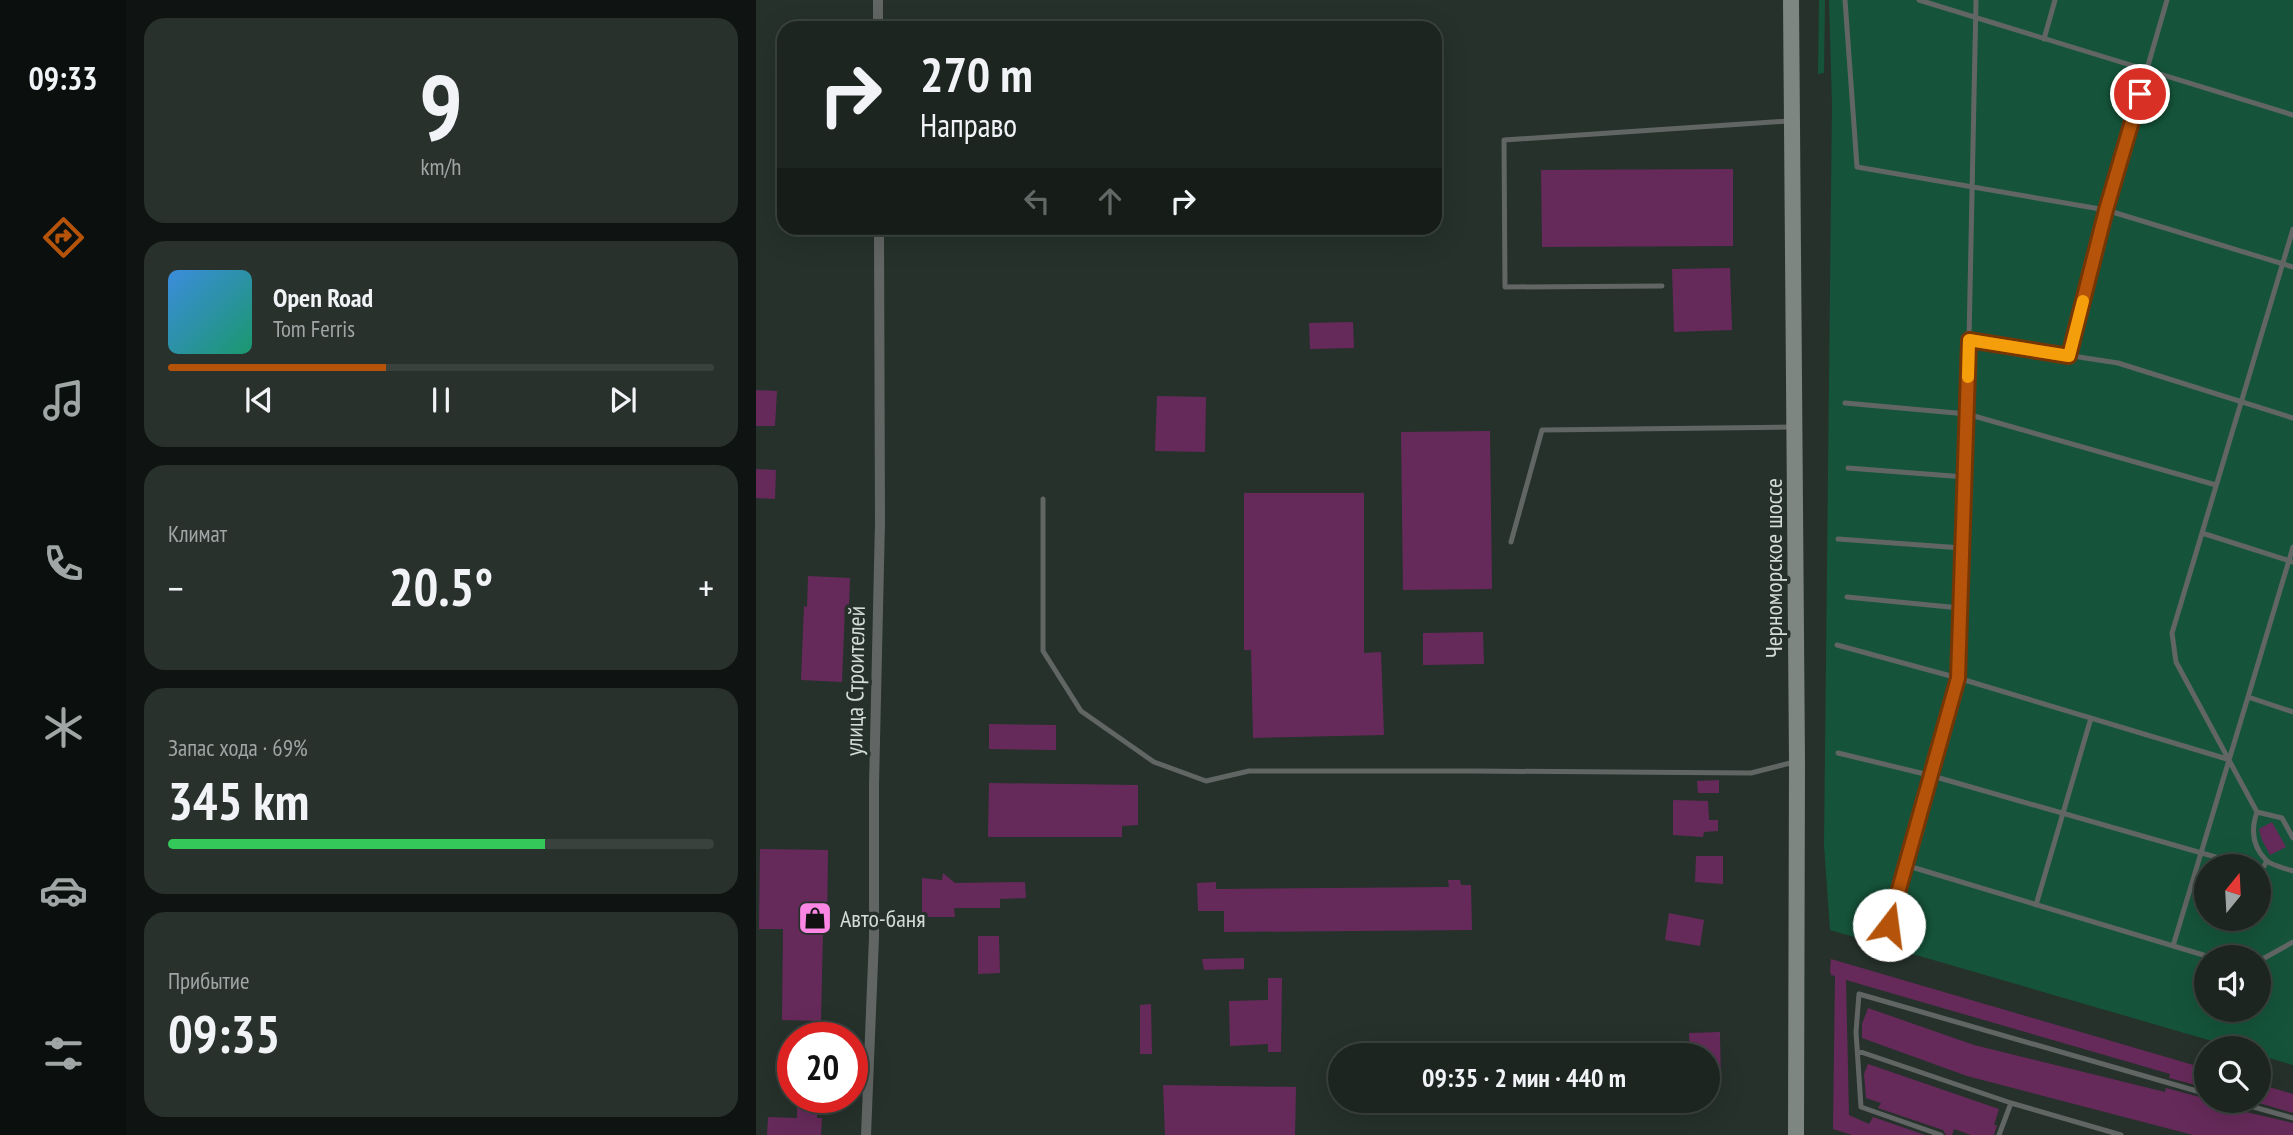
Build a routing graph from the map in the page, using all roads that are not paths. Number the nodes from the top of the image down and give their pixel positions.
1 (878, 0) edge
2 (1791, 0) edge
3 (1846, 0) edge
4 (1919, 0) edge
5 (1976, 0) edge
6 (2055, 0) edge
7 (2167, 0) edge
8 (1976, 18) junction
9 (878, 21) edge
10 (2044, 39) junction
11 (2147, 71) junction
12 (2293, 115) edge
13 (1791, 121) junction
14 (1973, 186) junction
15 (2106, 210) junction
16 (2293, 229) edge
17 (879, 235) edge
18 (2283, 264) junction
19 (2293, 267) edge
20 (1662, 286) dead end
21 (1969, 340) junction
22 (2069, 356) junction
23 (2241, 402) junction
24 (1845, 403) dead end
25 (1967, 414) junction
26 (2293, 418) edge
27 (1794, 427) junction
28 (1847, 468) dead end
29 (1965, 477) junction
30 (2216, 485) junction
31 (1043, 499) dead end
32 (2202, 533) junction
33 (1838, 539) dead end
34 (1511, 542) dead end
35 (2293, 547) edge
36 (1962, 548) junction
37 (2291, 561) edge
38 (1847, 597) dead end
39 (1960, 608) junction
40 (1838, 645) dead end
41 (1958, 678) junction
42 (2248, 697) junction
43 (2293, 712) edge
44 (2091, 718) junction
45 (1838, 753) dead end
46 (2228, 760) junction
47 (1797, 761) junction
48 (1929, 775) junction
49 (2257, 812) junction
50 (2063, 813) junction
51 (2293, 838) edge
52 (2200, 852) junction
53 (2207, 854) edge
54 (2263, 854) edge
55 (2272, 863) edge
56 (1905, 865) junction
57 (2293, 871) edge
58 (2036, 905) junction
59 (1889, 925) dead end
60 (2293, 942) edge
61 (2173, 946) junction
62 (2194, 952) edge
63 (2271, 954) edge
64 (1858, 1051) junction
65 (2194, 1090) edge
66 (2011, 1103) junction
67 (2271, 1112) edge
68 (2293, 1118) edge
69 (866, 1135) edge
70 (1796, 1135) edge
71 (1941, 1135) edge
72 (1999, 1135) edge
73 (2120, 1135) edge

1 - 9 street
2 - 13 main road, Черноморское шоссе
3 - 14 lane
4 - 8 lane
5 - 8 lane
6 - 10 lane
7 - 11 lane
8 - 10 lane
8 - 14 lane
10 - 11 lane
11 - 12 lane
11 - 15 lane
13 - 20 lane
13 - 27 main road, Черноморское шоссе
14 - 15 lane
14 - 21 lane
15 - 18 lane
15 - 22 lane
16 - 18 lane
17 - 69 street, улица Строителей
18 - 19 lane
18 - 23 lane
21 - 22 lane
21 - 25 lane
22 - 23 lane
23 - 26 lane
23 - 30 lane
24 - 25 lane
25 - 29 lane
25 - 30 lane
27 - 34 lane
27 - 47 main road, Черноморское шоссе
28 - 29 lane
29 - 36 lane
30 - 32 lane
31 - 47 lane
32 - 37 lane
32 - 46 lane
33 - 36 lane
35 - 37 lane
36 - 39 lane
37 - 42 lane
38 - 39 lane
39 - 41 lane
40 - 41 lane
41 - 44 lane
41 - 48 lane
42 - 43 lane
42 - 46 lane
44 - 46 lane
44 - 50 lane
45 - 48 lane
46 - 49 lane
46 - 52 lane
47 - 70 main road, Черноморское шоссе
48 - 50 lane
48 - 56 lane
49 - 51 lane
49 - 54 lane
50 - 52 lane
50 - 58 lane
52 - 53 lane
52 - 61 lane
55 - 57 lane
56 - 58 lane
56 - 59 lane
58 - 61 lane
60 - 63 lane
61 - 62 lane
64 - 65 lane
64 - 66 lane
64 - 71 lane
66 - 72 lane
66 - 73 lane
67 - 68 lane

